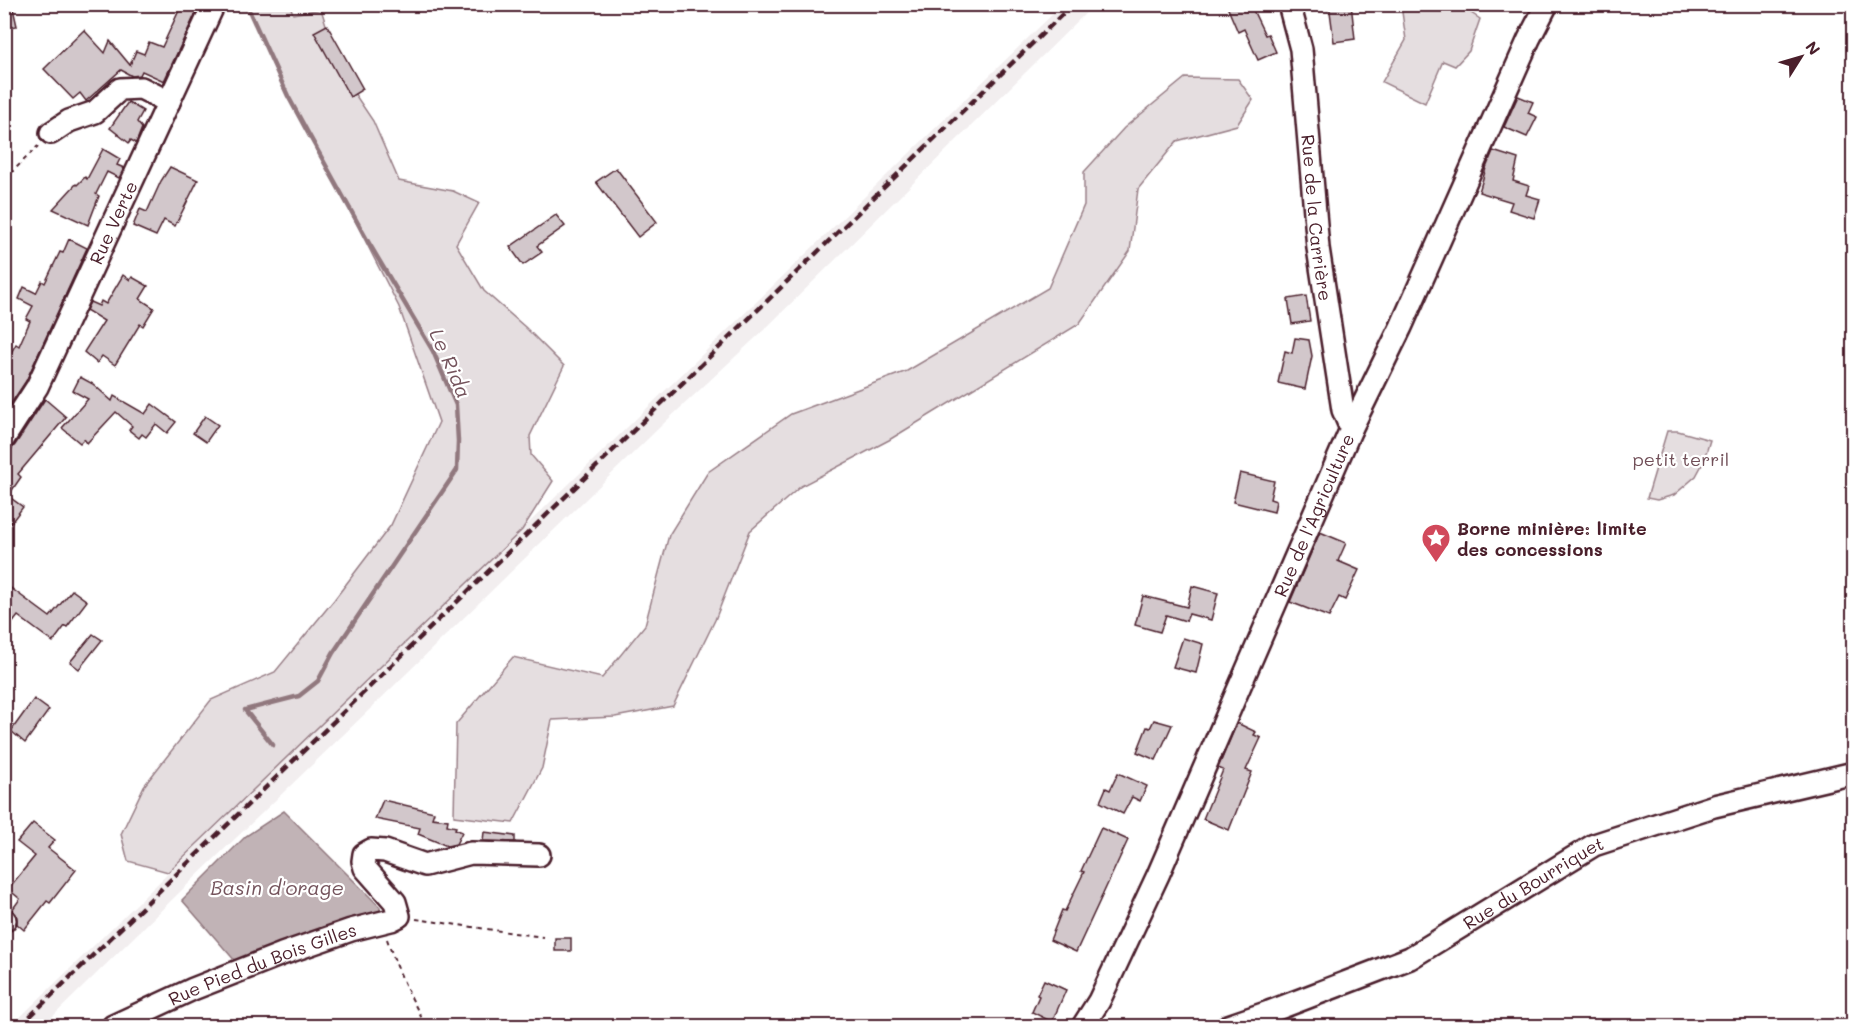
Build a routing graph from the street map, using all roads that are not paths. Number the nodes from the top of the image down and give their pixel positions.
1 (214, 4) edge
2 (1289, 4) edge
3 (1546, 4) edge
4 (170, 102) junction
5 (51, 133) road end
6 (1351, 429) junction
7 (4, 438) edge
8 (1854, 773) edge
9 (539, 855) dead end
10 (112, 1026) edge
11 (1083, 1026) edge
12 (1228, 1026) edge

1 - 4 street, Rue Verte
2 - 6 street, Rue de la Carrière
3 - 6 street, Rue de l'Agriculture
4 - 5 street
4 - 7 street, Rue Verte
6 - 11 street, Rue de l'Agriculture
8 - 12 street, Rue du Bourriquet
9 - 10 street, Rue Pied du Bois Gilles

